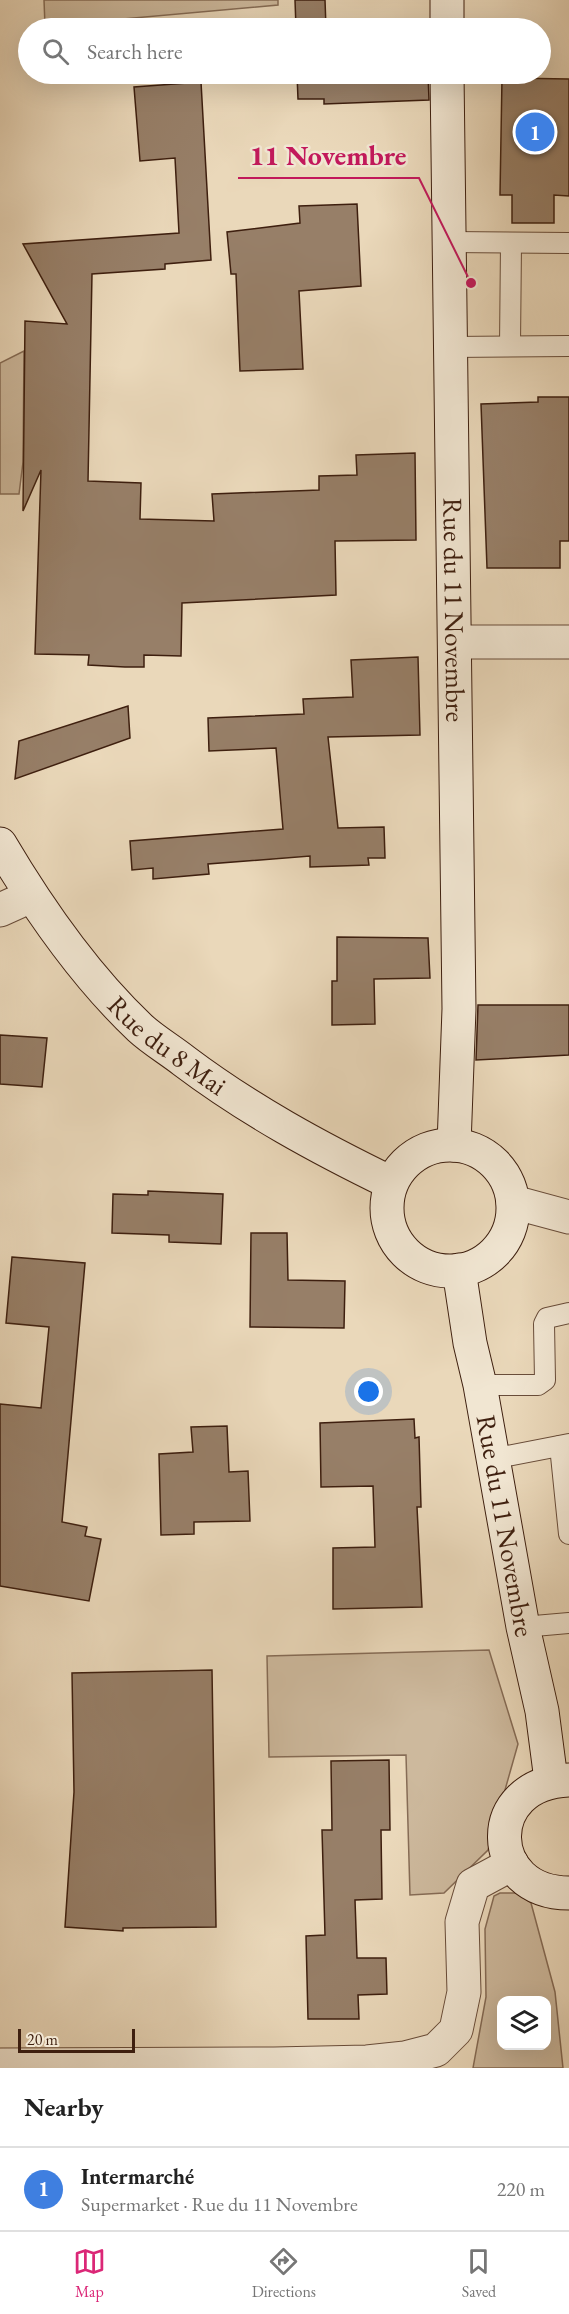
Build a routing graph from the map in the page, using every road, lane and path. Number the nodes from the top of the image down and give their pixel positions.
1 (447, 0) edge
2 (447, 18) edge
3 (447, 84) edge
4 (449, 242) junction
5 (511, 243) junction
6 (569, 243) edge
7 (510, 346) junction
8 (569, 346) edge
9 (450, 347) junction
10 (456, 642) junction
11 (569, 642) edge
12 (0, 844) edge
13 (31, 896) junction
14 (0, 910) edge
15 (454, 1145) junction
16 (391, 1184) junction
17 (513, 1202) junction
18 (569, 1217) edge
19 (459, 1270) junction
20 (569, 1313) edge
21 (480, 1385) junction
22 (565, 1445) edge
23 (492, 1459) junction
24 (569, 1534) edge
25 (569, 1623) edge
26 (522, 1627) junction
27 (560, 1780) edge
28 (512, 1864) junction
29 (569, 1893) edge
30 (0, 2065) edge

1 - 2 street
3 - 4 street, Rue du 11 Novembre
4 - 5 lane
4 - 9 street, Rue du 11 Novembre
5 - 6 lane
5 - 7 lane
7 - 8 lane
7 - 9 lane
9 - 10 street, Rue du 11 Novembre
10 - 11 street
10 - 15 street, Rue du 11 Novembre
12 - 13 street, Rue du 8 Mai
13 - 14 street
13 - 16 street, Rue du 8 Mai
15 - 16 street
15 - 17 street
16 - 19 street
17 - 18 street
17 - 19 street
19 - 21 street, Rue du 11 Novembre
20 - 21 lane
21 - 23 street, Rue du 11 Novembre
22 - 23 lane
22 - 24 lane
23 - 26 street, Rue du 11 Novembre
25 - 26 lane
26 - 27 street, Rue du 11 Novembre
27 - 28 street
28 - 29 street
28 - 30 street

